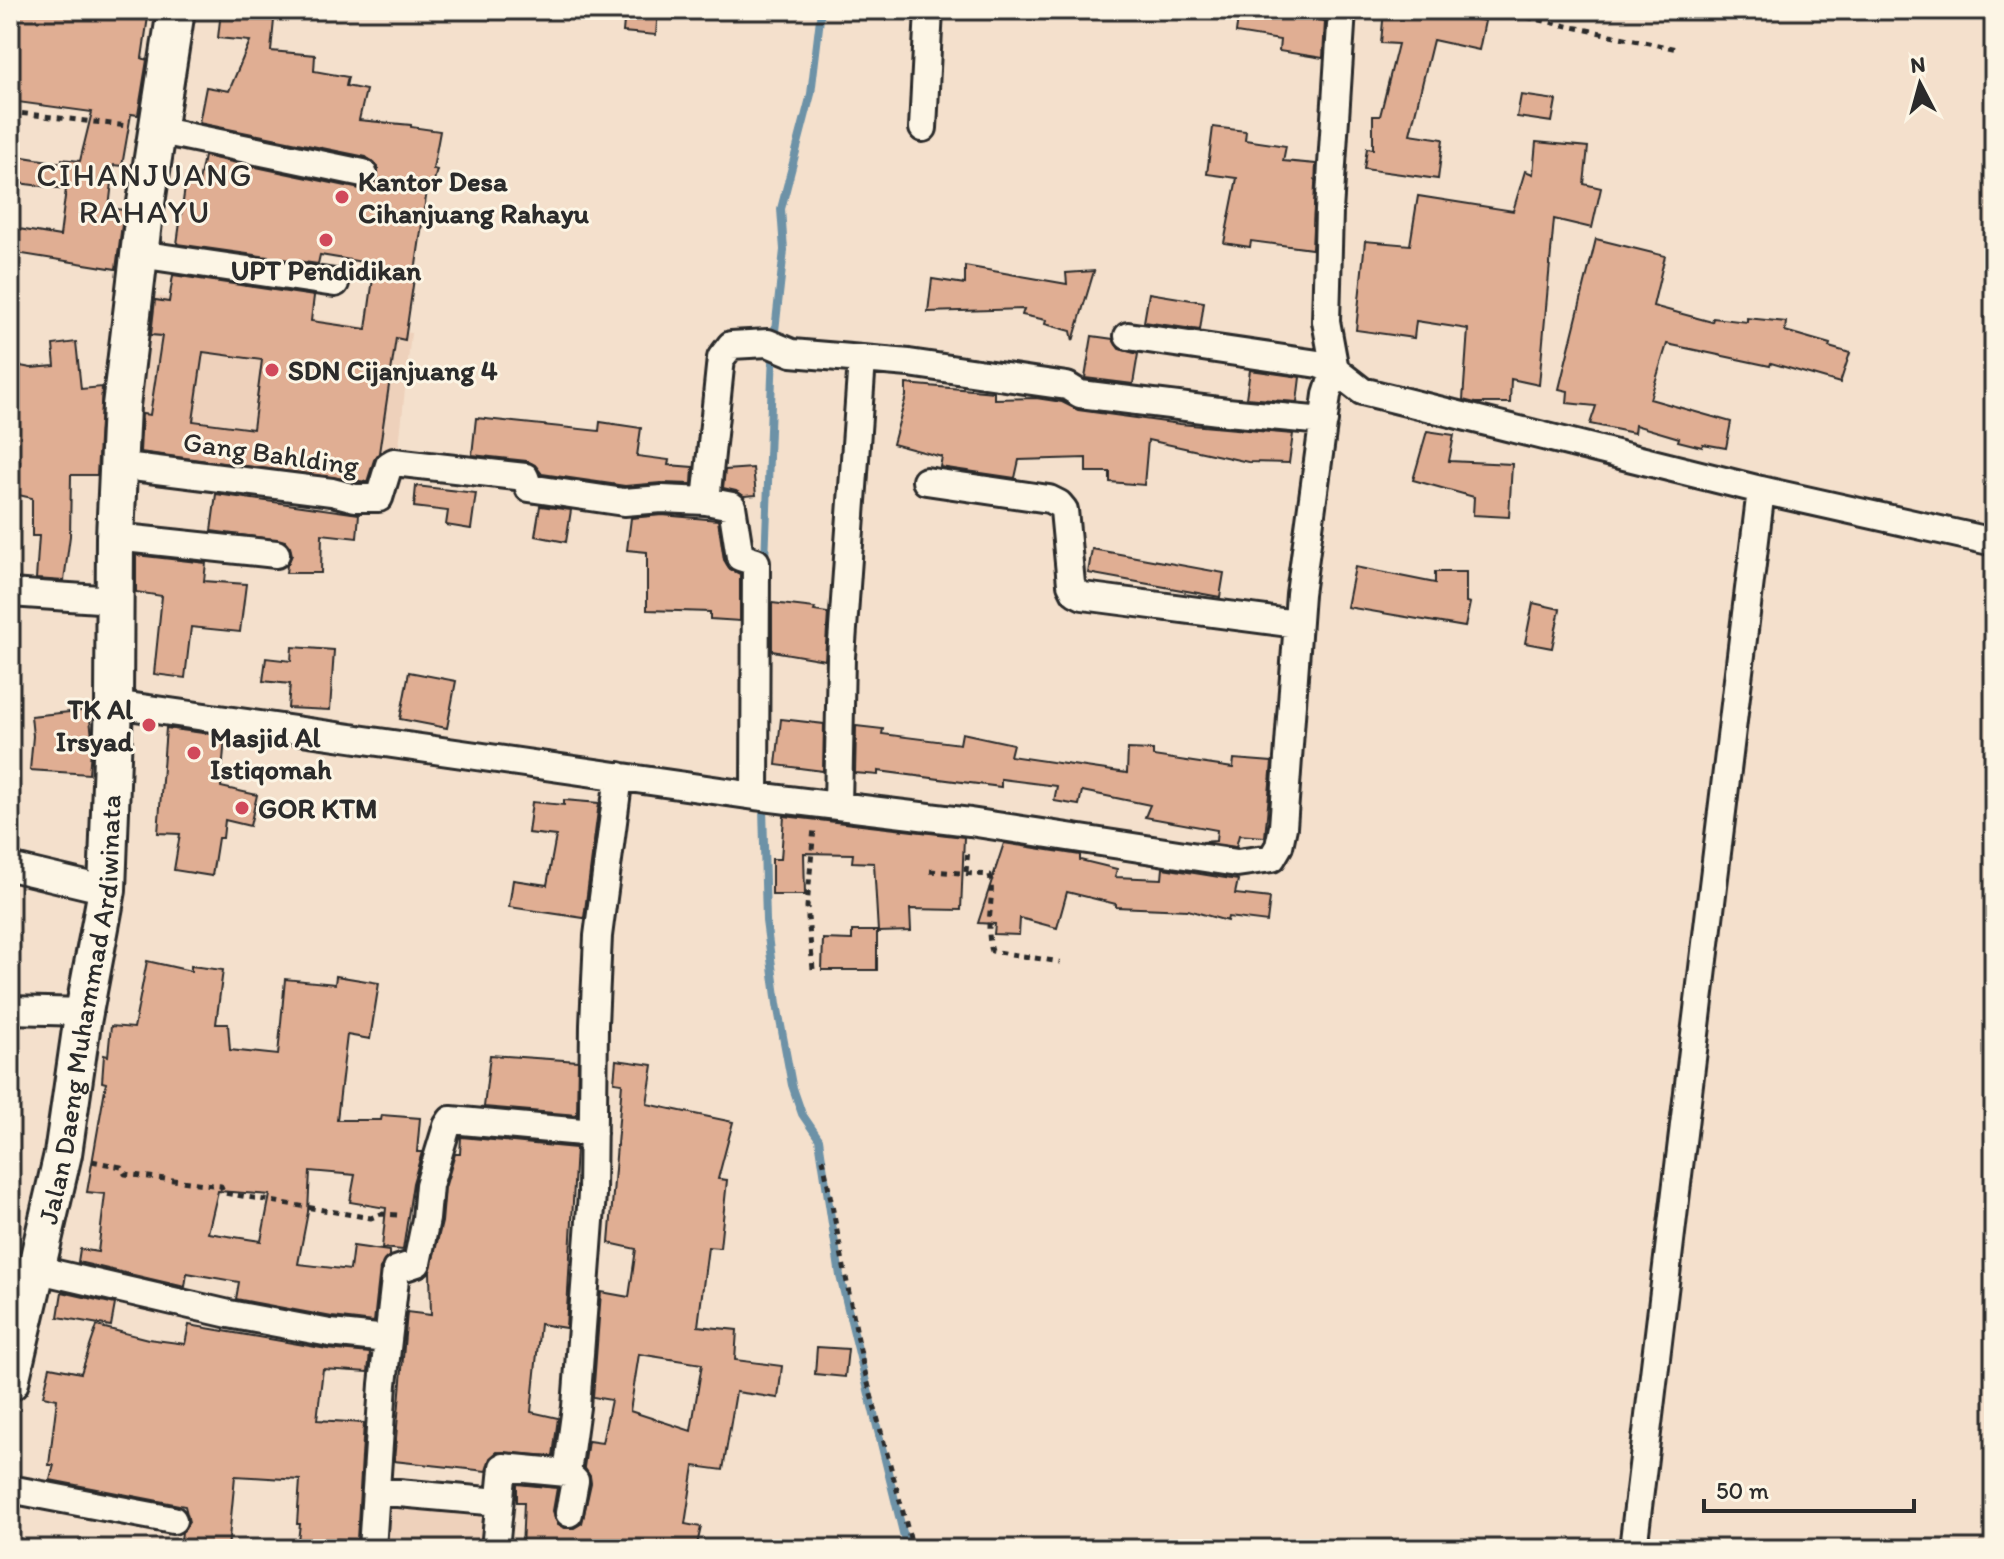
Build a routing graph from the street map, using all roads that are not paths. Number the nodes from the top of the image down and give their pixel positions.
1 (176, 10) edge
2 (929, 10) edge
3 (1342, 10) edge
4 (923, 128) dead end
5 (156, 130) junction
6 (363, 173) dead end
7 (139, 254) junction
8 (335, 283) dead end
9 (1128, 336) dead end
10 (862, 360) junction
11 (1335, 370) junction
12 (1324, 421) junction
13 (117, 465) junction
14 (926, 481) dead end
15 (1761, 490) junction
16 (706, 501) junction
17 (115, 537) junction
18 (1994, 542) edge
19 (276, 554) dead end
20 (10, 593) edge
21 (114, 600) junction
22 (1297, 624) junction
23 (114, 704) junction
24 (619, 776) junction
25 (755, 796) junction
26 (827, 804) junction
27 (10, 867) edge
28 (107, 890) junction
29 (10, 1010) edge
30 (84, 1012) junction
31 (593, 1133) junction
32 (35, 1269) junction
33 (387, 1339) junction
34 (10, 1382) edge
35 (567, 1473) junction
36 (10, 1489) edge
37 (376, 1491) junction
38 (499, 1502) junction
39 (569, 1513) dead end
40 (173, 1520) dead end
41 (372, 1549) edge
42 (495, 1549) edge
43 (1633, 1549) edge

1 - 5 main road, Jalan Daeng Muhammad Ardiwinata
2 - 4 street
3 - 11 street
5 - 6 street
5 - 7 main road, Jalan Daeng Muhammad Ardiwinata
7 - 8 street
7 - 13 main road, Jalan Daeng Muhammad Ardiwinata
9 - 11 street
10 - 12 street
10 - 16 street
10 - 26 street
11 - 12 street
11 - 15 street
12 - 22 street
13 - 16 street, Gang Bahlding
13 - 17 main road, Jalan Daeng Muhammad Ardiwinata
14 - 22 street
15 - 18 street
15 - 43 street
16 - 25 street
17 - 19 street
17 - 21 main road, Jalan Daeng Muhammad Ardiwinata
20 - 21 street
21 - 23 main road, Jalan Daeng Muhammad Ardiwinata
22 - 26 street
23 - 24 street
23 - 28 main road, Jalan Daeng Muhammad Ardiwinata
24 - 25 street
24 - 31 street
25 - 26 street
27 - 28 street
28 - 30 main road, Jalan Daeng Muhammad Ardiwinata
29 - 30 street
30 - 32 main road, Jalan Daeng Muhammad Ardiwinata
31 - 33 street
31 - 35 street
32 - 33 street
32 - 34 main road, Jalan Daeng Muhammad Ardiwinata
33 - 37 street
35 - 38 street
35 - 39 street
36 - 40 street
37 - 38 street
37 - 41 street
38 - 42 street

